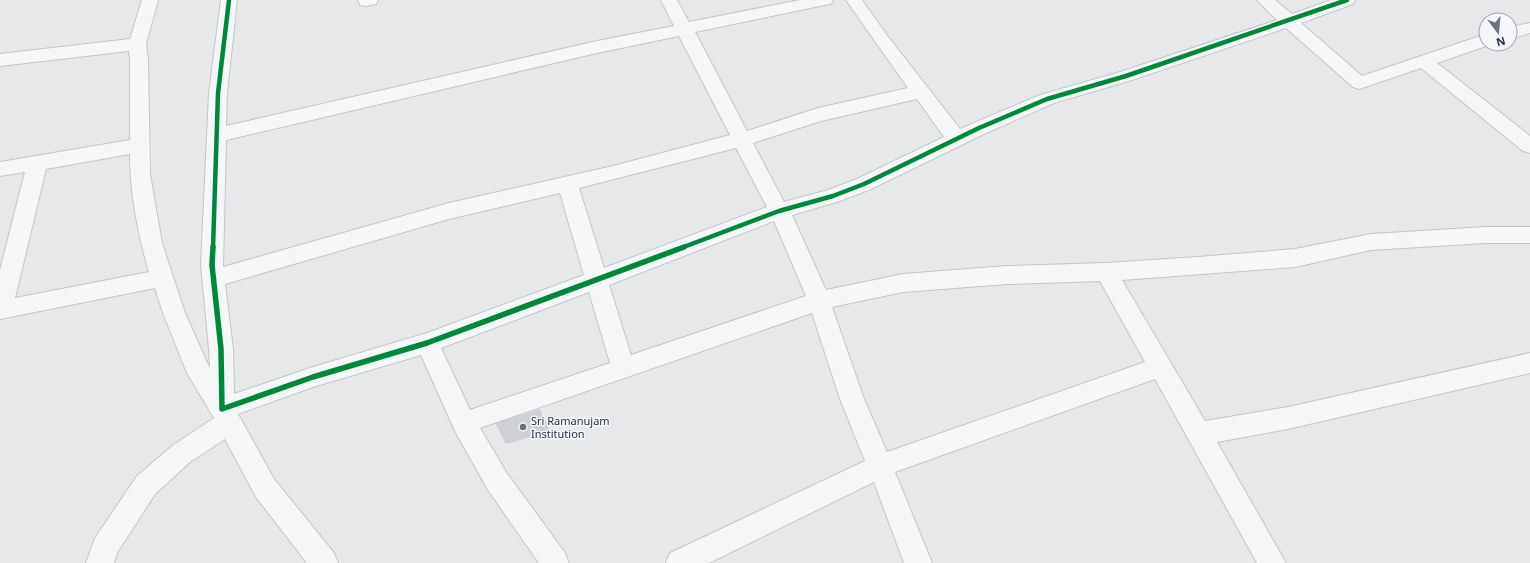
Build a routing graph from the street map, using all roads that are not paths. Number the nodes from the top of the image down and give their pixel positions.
1 (150, 0) edge
2 (229, 0) edge
3 (669, 0) edge
4 (825, 0) edge
5 (854, 0) edge
6 (1265, 0) edge
7 (1347, 0) edge
8 (1290, 21) junction
9 (1530, 28) edge
10 (684, 29) junction
11 (1518, 32) edge
12 (1478, 43) edge
13 (136, 44) junction
14 (0, 60) edge
15 (1424, 62) junction
16 (922, 92) junction
17 (218, 135) junction
18 (956, 138) junction
19 (743, 139) junction
20 (140, 146) junction
21 (1530, 146) edge
22 (37, 163) junction
23 (0, 169) edge
24 (568, 184) junction
25 (779, 211) junction
26 (1530, 235) edge
27 (1106, 272) junction
28 (162, 278) junction
29 (214, 278) junction
30 (596, 281) junction
31 (819, 301) junction
32 (0, 310) edge
33 (427, 342) junction
34 (1530, 363) edge
35 (1161, 367) junction
36 (623, 368) junction
37 (226, 416) junction
38 (464, 422) junction
39 (1198, 434) junction
40 (880, 466) junction
41 (316, 561) edge
42 (100, 563) edge
43 (555, 563) edge
44 (680, 563) edge
45 (918, 563) edge
46 (1272, 563) edge

1 - 13 street
2 - 17 street
3 - 10 street
4 - 10 street
5 - 16 street
6 - 8 street
7 - 8 street
8 - 15 street
8 - 18 street
9 - 11 street
10 - 17 street
10 - 19 street
12 - 15 street
13 - 14 street
13 - 20 street
15 - 21 street
16 - 18 street
16 - 19 street
17 - 29 street
18 - 25 street
19 - 24 street
19 - 25 street
20 - 22 street
20 - 28 street
22 - 23 street
22 - 32 street
24 - 29 street
24 - 30 street
25 - 30 street
25 - 31 street
26 - 27 street
27 - 31 street
27 - 35 street
28 - 32 street
28 - 37 street
29 - 37 street
30 - 33 street
30 - 36 street
31 - 36 street
31 - 40 street
33 - 37 street
33 - 38 street
34 - 39 street
35 - 39 street
35 - 40 street
36 - 38 street
37 - 41 street
37 - 42 street
38 - 43 street
39 - 46 street
40 - 44 street
40 - 45 street

